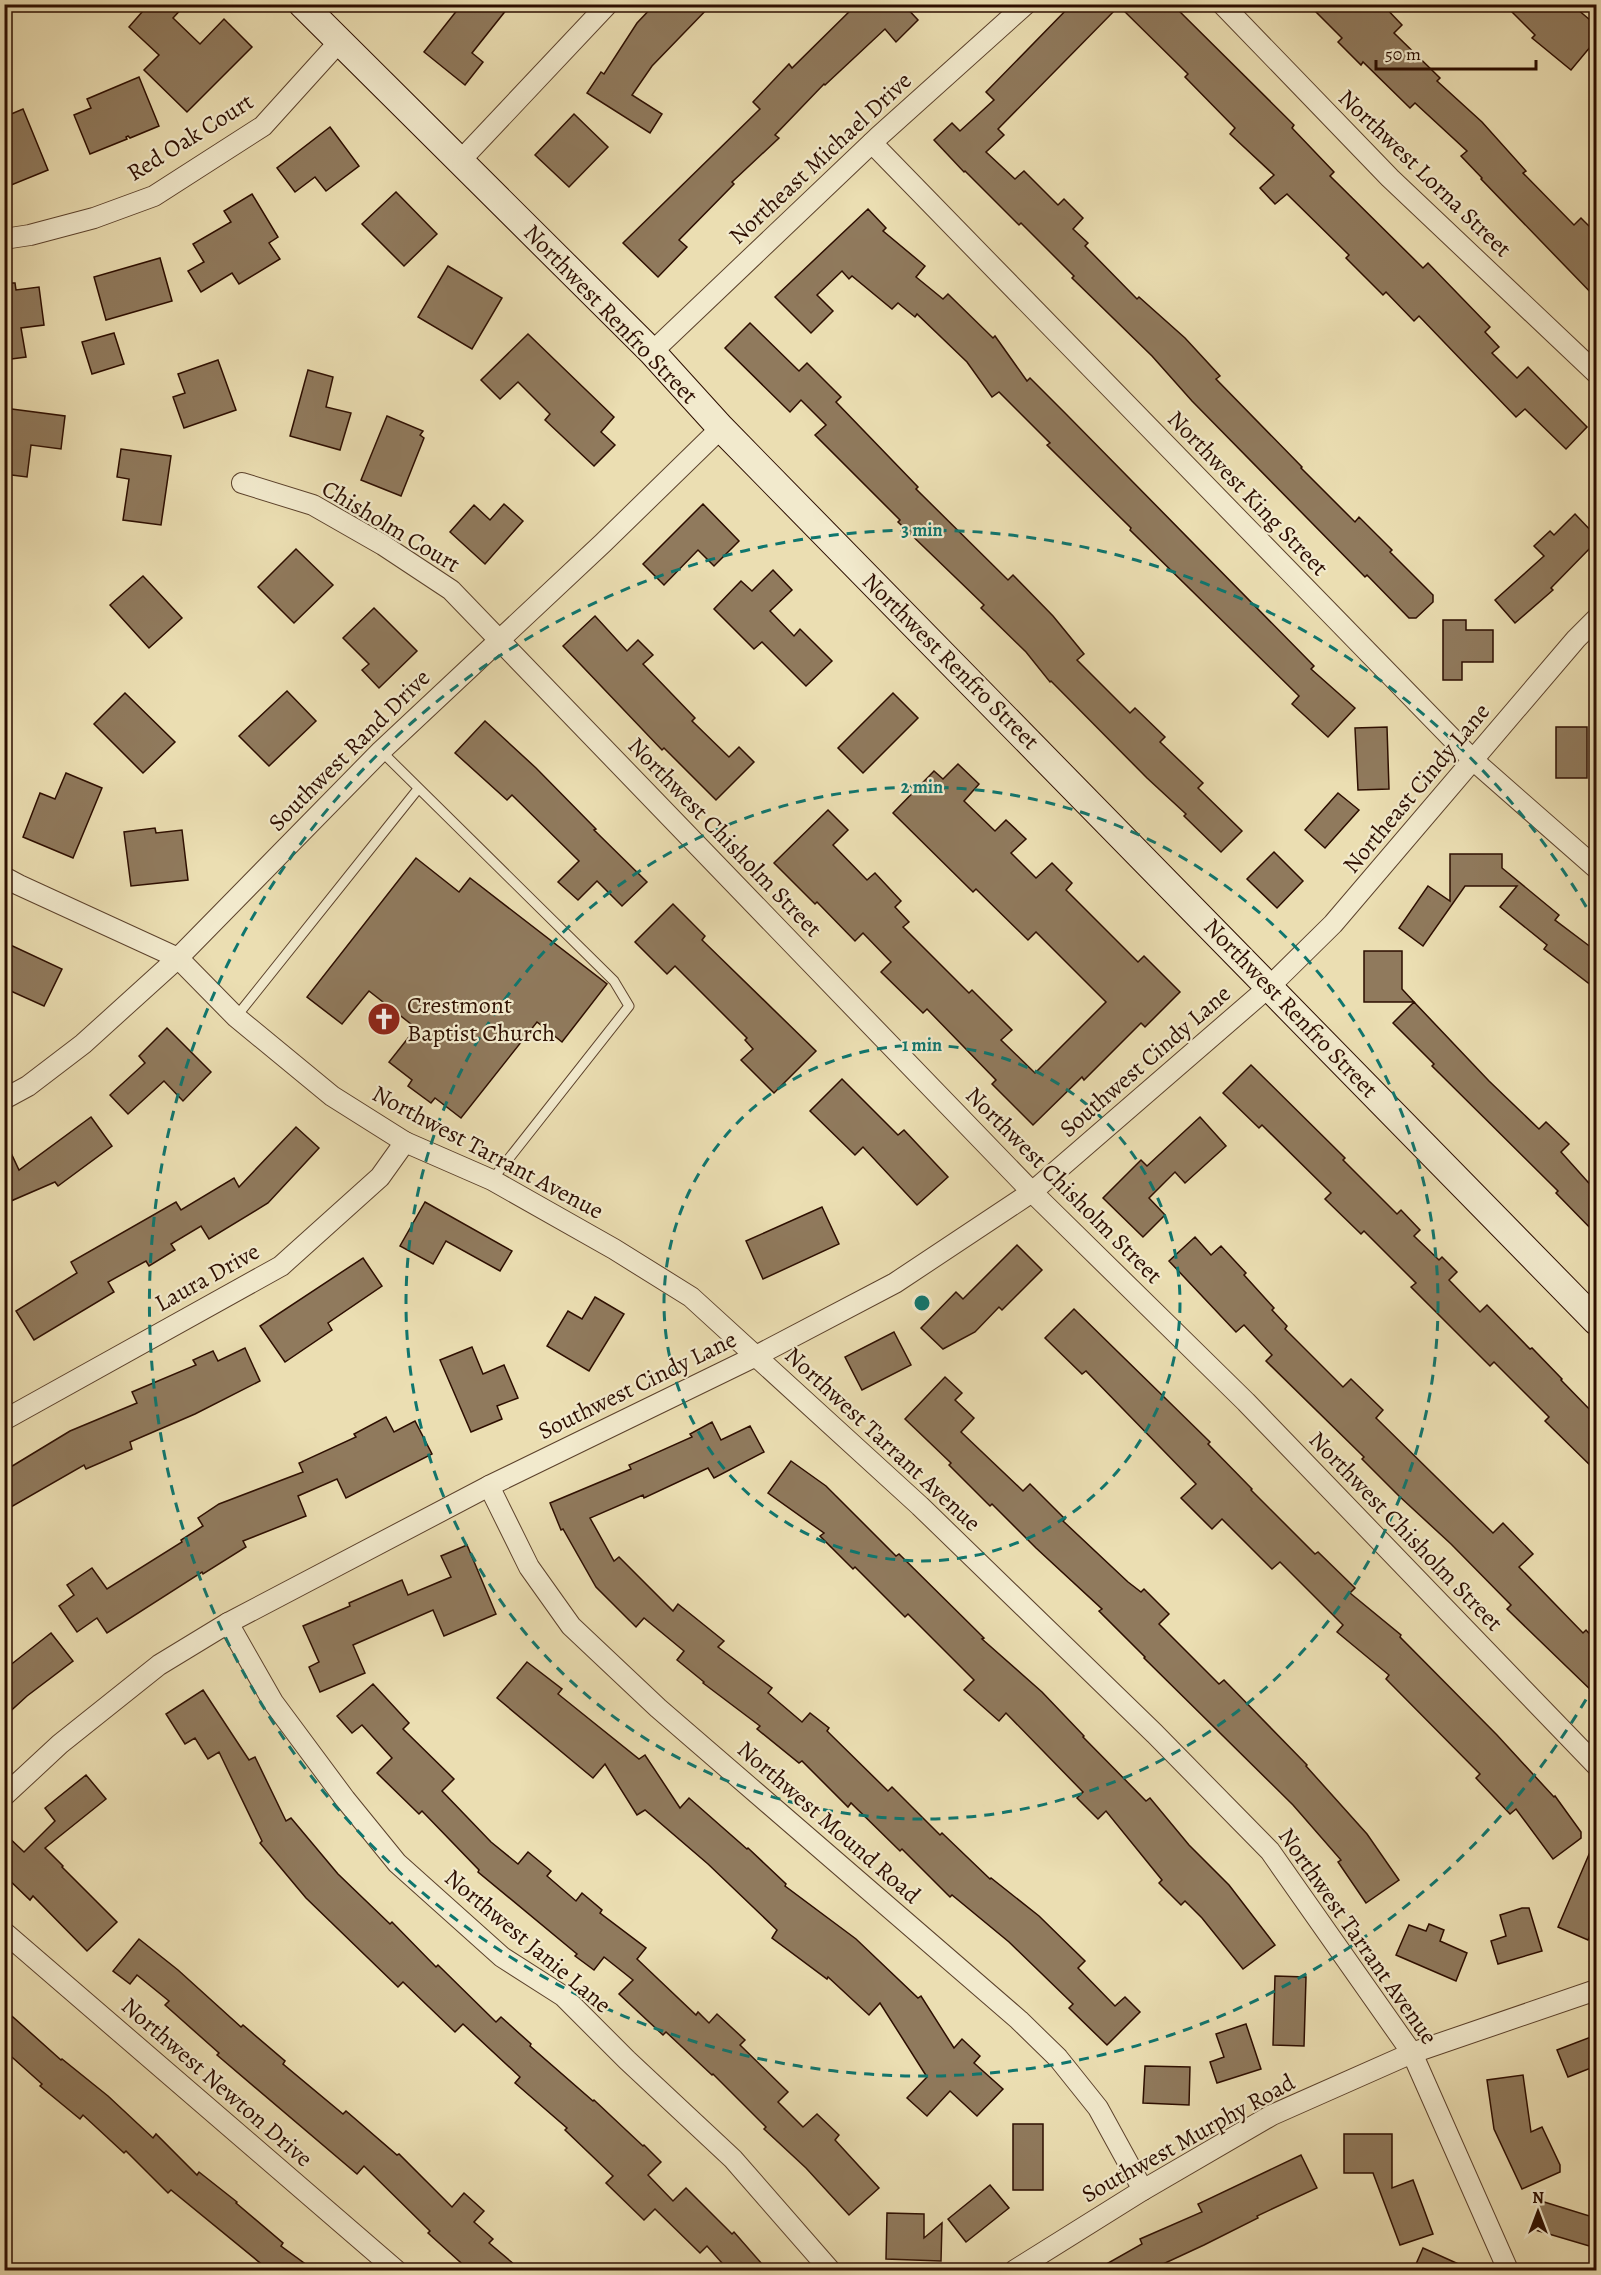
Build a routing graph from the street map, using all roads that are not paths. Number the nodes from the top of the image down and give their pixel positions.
1 (302, 4) edge
2 (608, 4) edge
3 (1026, 4) edge
4 (1222, 4) edge
5 (339, 42) junction
6 (872, 143) junction
7 (460, 161) junction
8 (4, 239) edge
9 (652, 352) junction
10 (1596, 373) edge
11 (721, 428) junction
12 (242, 483) dead end
13 (1596, 619) edge
14 (498, 639) junction
15 (381, 752) junction
16 (1473, 760) junction
17 (418, 789) junction
18 (1596, 868) edge
19 (4, 877) edge
20 (178, 958) junction
21 (1270, 986) junction
22 (236, 1017) junction
23 (4, 1099) edge
24 (405, 1142) junction
25 (492, 1180) junction
26 (1032, 1192) junction
27 (1596, 1321) edge
28 (756, 1356) junction
29 (4, 1419) edge
30 (489, 1486) junction
31 (228, 1623) junction
32 (1596, 1765) edge
33 (4, 1796) edge
34 (4, 1932) edge
35 (1596, 1990) edge
36 (1412, 2053) junction
37 (1143, 2190) junction
38 (396, 2271) edge
39 (830, 2271) edge
40 (1015, 2271) edge
41 (1508, 2271) edge

1 - 5 main road, Northwest Renfro Street
2 - 7 street
3 - 6 street, Northeast Michael Drive
4 - 10 street, Northwest Lorna Street
5 - 7 main road, Northwest Renfro Street
5 - 8 street, Red Oak Court
6 - 9 street, Northeast Michael Drive
6 - 16 street, Northwest King Street
7 - 9 main road, Northwest Renfro Street
9 - 11 main road, Northwest Renfro Street
11 - 14 street, Southwest Rand Drive
11 - 21 main road, Northwest Renfro Street
12 - 14 street, Chisholm Court
13 - 16 street, Northeast Cindy Lane
14 - 15 street, Southwest Rand Drive
14 - 26 street, Northwest Chisholm Street
15 - 17 lane
15 - 20 street, Southwest Rand Drive
16 - 18 street, Northwest King Street
16 - 21 street, Northeast Cindy Lane
17 - 22 lane
17 - 25 lane
19 - 20 street, Northwest Tarrant Avenue
20 - 22 street, Northwest Tarrant Avenue
20 - 23 street, Southwest Rand Drive
21 - 26 street, Southwest Cindy Lane
21 - 27 main road, Northwest Renfro Street
22 - 24 street, Northwest Tarrant Avenue
24 - 25 street, Northwest Tarrant Avenue
24 - 29 street, Laura Drive
25 - 28 street, Northwest Tarrant Avenue
26 - 28 street, Southwest Cindy Lane
26 - 32 street, Northwest Chisholm Street
28 - 30 street, Southwest Cindy Lane
28 - 36 street, Northwest Tarrant Avenue
30 - 31 street, Southwest Cindy Lane
30 - 37 street, Northwest Mound Road
31 - 33 street, Southwest Cindy Lane
31 - 39 street, Northwest Janie Lane
34 - 38 street, Northwest Newton Drive
35 - 36 street, Southwest Murphy Road
36 - 37 street, Southwest Murphy Road
36 - 41 street, Northwest Tarrant Avenue
37 - 40 street, Southwest Murphy Road

